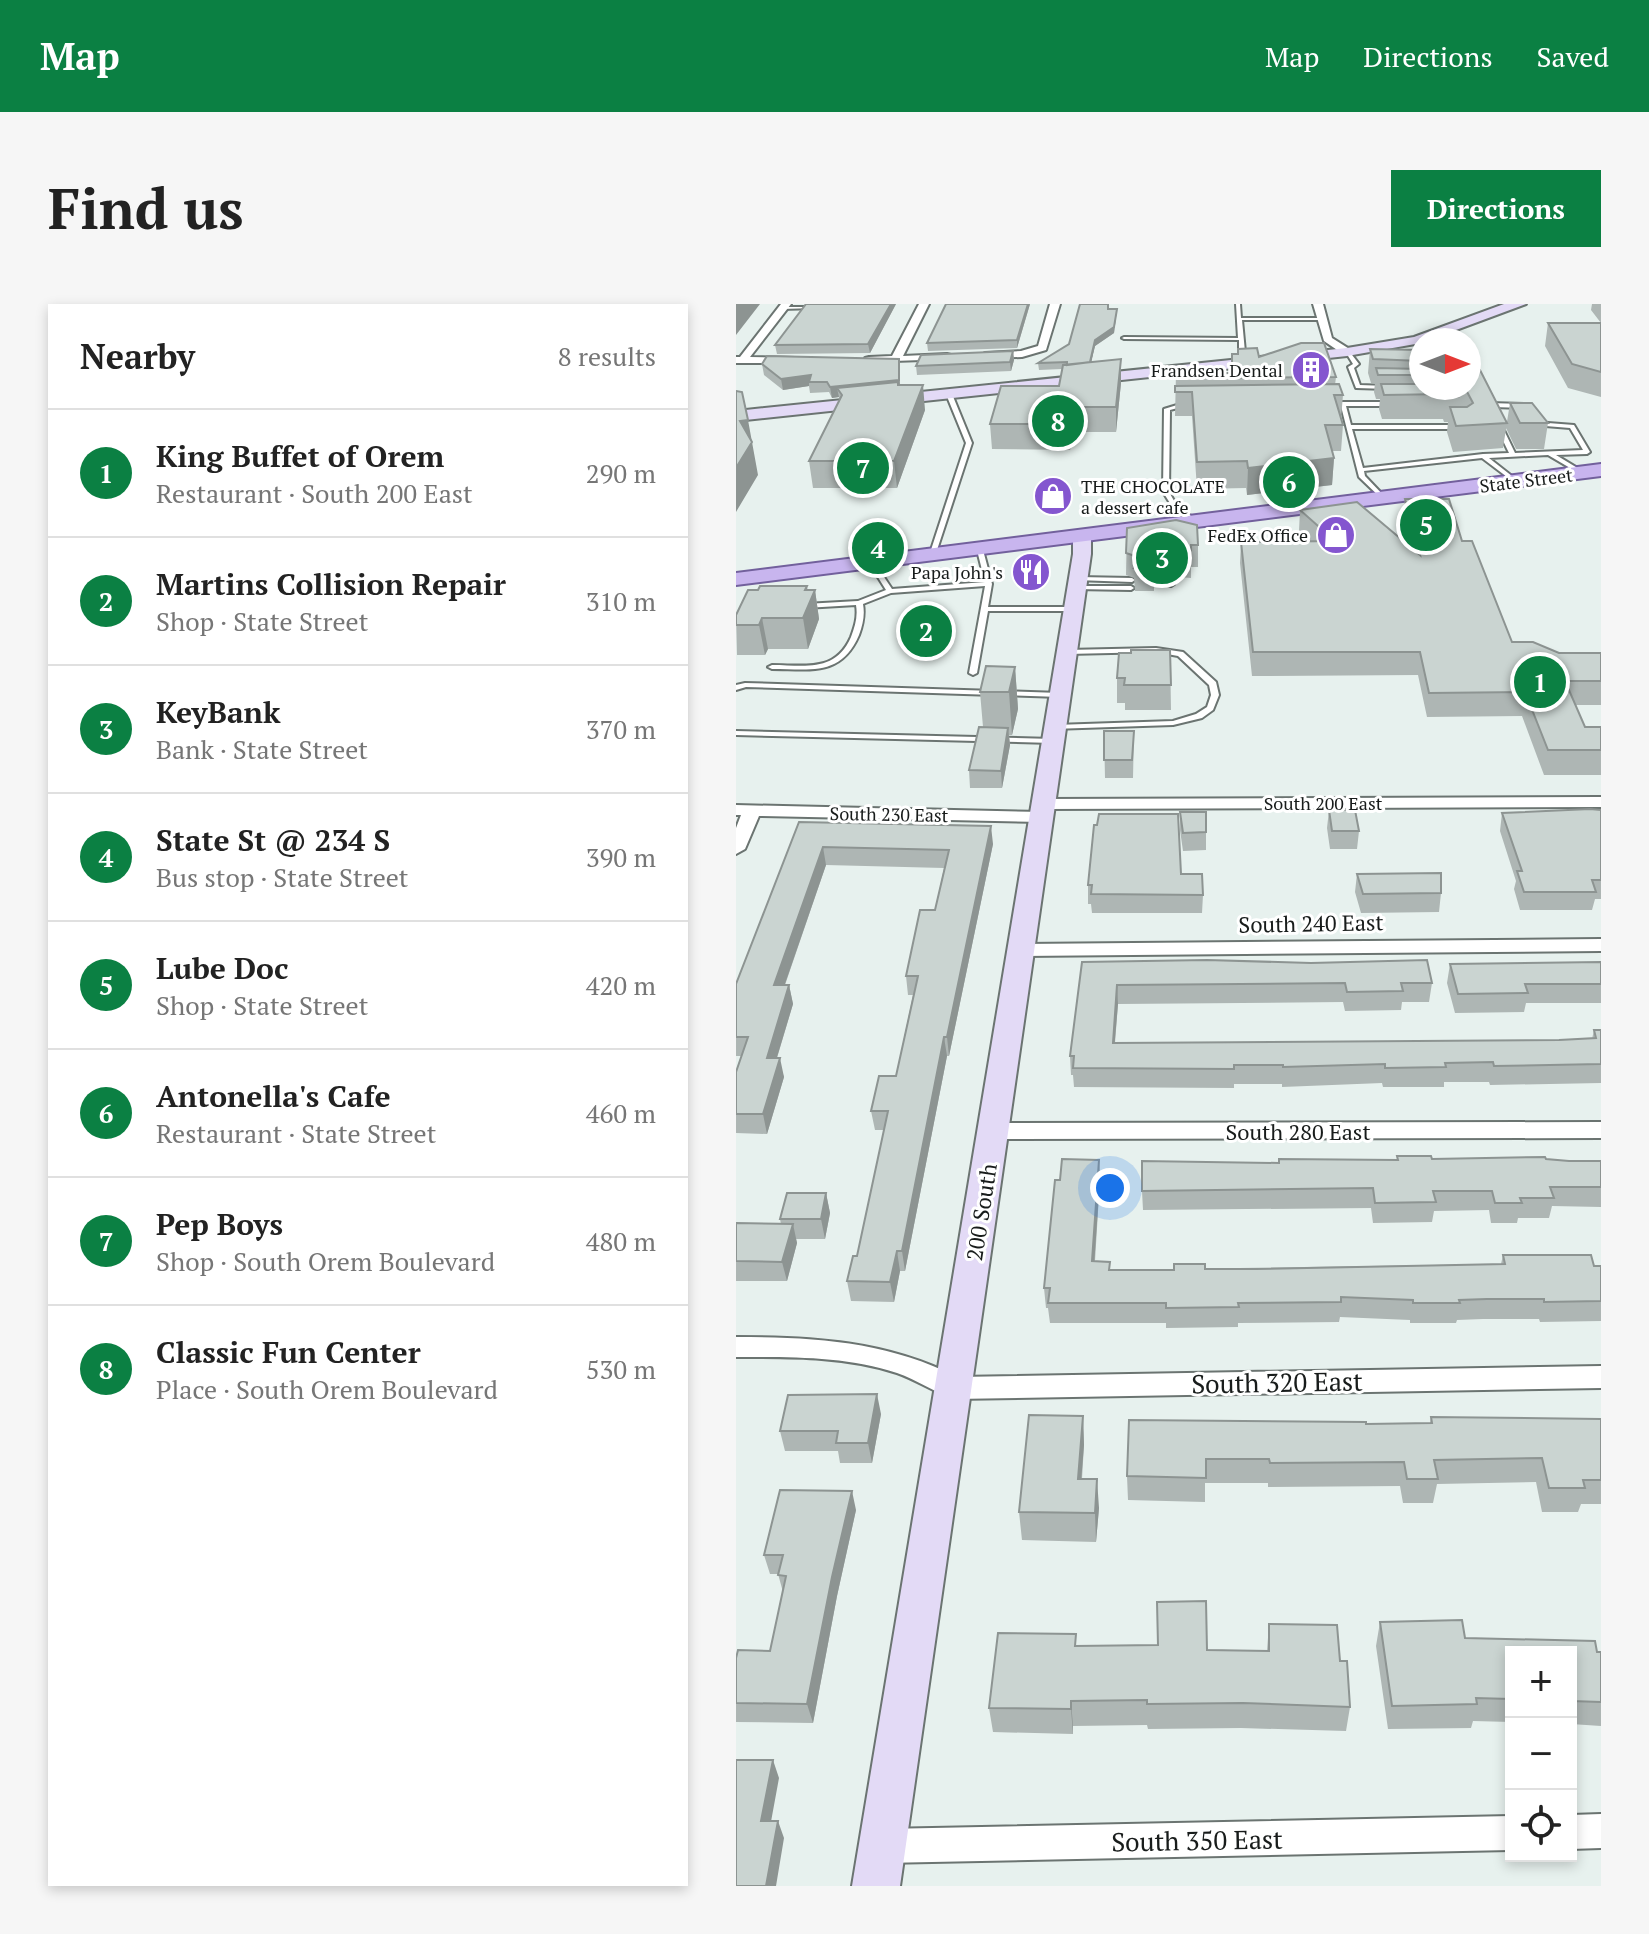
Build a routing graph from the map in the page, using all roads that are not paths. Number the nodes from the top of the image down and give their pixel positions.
1 (924, 304) edge
2 (1055, 304) edge
3 (1238, 304) edge
4 (1318, 304) edge
5 (1520, 304) edge
6 (785, 306) edge
7 (827, 308) edge
8 (1239, 319) junction
9 (1321, 319) junction
10 (1451, 328) edge
11 (1124, 338) dead end
12 (1241, 339) junction
13 (1409, 344) edge
14 (1242, 352) edge
15 (975, 356) edge
16 (959, 357) edge
17 (1352, 358) junction
18 (896, 359) junction
19 (740, 360) edge
20 (851, 360) edge
21 (805, 361) edge
22 (1369, 364) edge
23 (1392, 388) edge
24 (949, 394) junction
25 (1196, 404) edge
26 (1313, 404) edge
27 (1343, 404) junction
28 (1406, 404) edge
29 (1459, 415) edge
30 (736, 416) edge
31 (1350, 427) junction
32 (1549, 453) junction
33 (1513, 455) junction
34 (1483, 456) junction
35 (1361, 470) junction
36 (1591, 472) edge
37 (1515, 481) junction
38 (1383, 498) junction
39 (1196, 522) junction
40 (1082, 537) junction
41 (980, 550) junction
42 (932, 556) junction
43 (872, 563) junction
44 (736, 579) edge
45 (989, 584) junction
46 (1132, 584) edge
47 (1154, 584) edge
48 (1171, 584) dead end
49 (1077, 590) junction
50 (890, 591) junction
51 (859, 603) junction
52 (798, 606) edge
53 (984, 609) junction
54 (1067, 652) junction
55 (772, 667) dead end
56 (973, 673) dead end
57 (736, 688) edge
58 (1060, 695) junction
59 (736, 733) edge
60 (1054, 734) junction
61 (1601, 802) edge
62 (744, 811) edge
63 (1044, 811) junction
64 (736, 849) edge
65 (1601, 945) edge
66 (1022, 950) junction
67 (1601, 1130) edge
68 (994, 1131) junction
69 (736, 1347) edge
70 (1601, 1377) edge
71 (954, 1388) junction
72 (1601, 1831) edge
73 (1577, 1832) edge
74 (1505, 1833) edge
75 (883, 1846) junction
76 (876, 1886) edge

1 - 18 street
2 - 15 street
3 - 8 lane
4 - 9 street
5 - 10 street
6 - 7 lane
6 - 19 street
8 - 9 lane
8 - 12 lane
9 - 17 street
11 - 12 lane
12 - 14 lane
13 - 17 street
16 - 18 street
17 - 22 lane
17 - 23 lane
17 - 24 street
18 - 20 street
19 - 21 street
24 - 30 street
24 - 42 lane
25 - 39 lane
26 - 27 lane
27 - 28 lane
27 - 31 lane
29 - 31 lane
31 - 35 lane
32 - 33 lane
32 - 33 lane
32 - 36 lane
33 - 34 lane
34 - 35 lane
34 - 37 lane
35 - 38 lane
36 - 37 main road, State Street
37 - 38 main road, State Street
38 - 39 main road, State Street
39 - 40 main road, State Street
40 - 41 main road, State Street
40 - 49 street, 200 South
41 - 42 main road, State Street
41 - 45 lane
42 - 43 main road, State Street
43 - 44 main road, State Street
43 - 50 lane
45 - 50 lane
45 - 53 lane
46 - 49 lane
47 - 48 lane
49 - 53 lane
49 - 54 street, 200 South
50 - 51 lane
51 - 52 lane
51 - 55 lane
53 - 56 lane
54 - 58 street, 200 South
54 - 60 lane
57 - 58 lane
58 - 60 street, 200 South
59 - 60 lane
60 - 63 street, 200 South
61 - 63 street, South 200 East
62 - 63 street, South 230 East
62 - 64 street
63 - 66 street, 200 South
65 - 66 street, South 240 East
66 - 68 street, 200 South
67 - 68 street, South 280 East
68 - 71 street, 200 South
69 - 71 street
70 - 71 street, South 320 East
71 - 75 street, 200 South
72 - 73 street
74 - 75 street, South 350 East
75 - 76 street, 200 South

